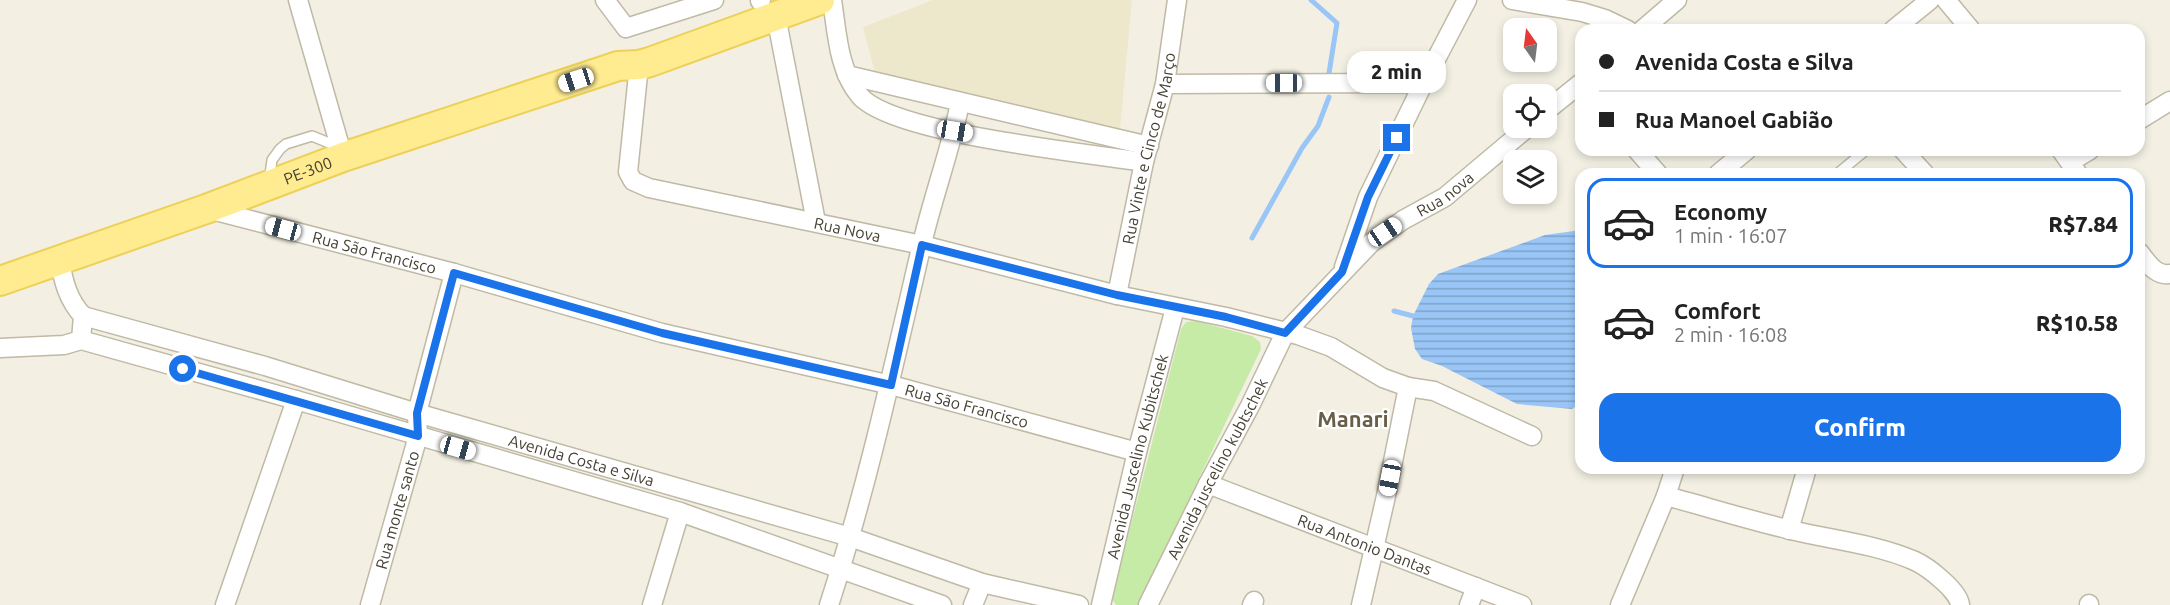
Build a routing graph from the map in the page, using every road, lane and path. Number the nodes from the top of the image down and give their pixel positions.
1 (298, 0) edge
2 (605, 0) edge
3 (714, 0) edge
4 (820, 0) edge
5 (832, 0) edge
6 (1177, 0) edge
7 (1467, 0) edge
8 (1512, 0) edge
9 (1677, 0) edge
10 (1930, 0) edge
11 (1946, 0) edge
12 (765, 4) edge
13 (1615, 24) edge
14 (1649, 24) edge
15 (1900, 24) edge
16 (1966, 24) edge
17 (628, 65) junction
18 (847, 75) junction
19 (1165, 84) junction
20 (1423, 84) junction
21 (1575, 89) edge
22 (2170, 101) edge
23 (960, 103) junction
24 (1557, 103) edge
25 (2145, 116) edge
26 (955, 131) junction
27 (1515, 138) edge
28 (342, 152) junction
29 (1147, 154) junction
30 (1642, 156) edge
31 (1740, 156) edge
32 (1859, 156) edge
33 (1908, 156) edge
34 (1653, 168) edge
35 (1725, 168) edge
36 (1844, 168) edge
37 (1920, 168) edge
38 (206, 209) junction
39 (816, 222) junction
40 (922, 245) junction
41 (2145, 259) edge
42 (60, 260) junction
43 (1342, 272) junction
44 (454, 273) junction
45 (2170, 274) edge
46 (0, 281) edge
47 (1117, 295) junction
48 (1175, 308) junction
49 (83, 316) junction
50 (1285, 333) junction
51 (81, 340) junction
52 (0, 348) edge
53 (891, 385) junction
54 (1408, 387) junction
55 (296, 400) junction
56 (417, 413) junction
57 (418, 436) junction
58 (1532, 436) dead end
59 (1137, 452) junction
60 (1673, 474) edge
61 (1805, 474) edge
62 (1208, 484) junction
63 (1666, 496) junction
64 (680, 512) junction
65 (1790, 530) junction
66 (850, 537) junction
67 (1374, 549) junction
68 (841, 569) junction
69 (982, 584) junction
70 (1476, 588) junction
71 (1960, 602) edge
72 (225, 605) edge
73 (370, 605) edge
74 (652, 605) edge
75 (829, 605) edge
76 (942, 605) edge
77 (973, 605) edge
78 (1079, 605) edge
79 (1101, 605) edge
80 (1148, 605) edge
81 (1361, 605) edge
82 (1469, 605) edge
83 (1522, 605) edge
84 (1620, 605) edge

1 - 28 street
2 - 3 street
4 - 12 main road, PE-300 / PE-300
5 - 18 street
6 - 19 street, Rua Vinte e Cinco de Março
7 - 20 street
8 - 13 street
9 - 14 street
10 - 15 street
11 - 16 street
12 - 17 main road, PE-300 / PE-300
12 - 39 street
17 - 28 main road, PE-300 / PE-300
17 - 39 street, Rua Nova
18 - 23 street
18 - 26 street
19 - 20 street, Rua Vinte e Cinco de Março
19 - 29 street, Rua Vinte e Cinco de Março
20 - 43 street
21 - 24 street
22 - 25 street
23 - 26 street
23 - 29 street
26 - 29 street
26 - 40 street
27 - 43 street, Rua nova
28 - 38 main road, PE-300 / PE-300
29 - 47 street, Rua Vinte e Cinco de Março
30 - 34 street
31 - 35 street
32 - 36 lane
33 - 37 street
38 - 42 main road, PE-300 / PE-300
38 - 44 street, Rua São Francisco
39 - 40 street, Rua Nova
40 - 47 street, Rua Nova
40 - 53 street
41 - 45 street
42 - 46 main road, PE-300 / PE-300
42 - 49 street
43 - 50 street, Rua nova
44 - 53 street, Rua São Francisco
44 - 56 street, Rua monte santo
47 - 48 street, Rua Nova
48 - 50 street, Rua Nova
48 - 59 street, Avenida Juscelino Kubitschek
49 - 51 street
49 - 56 street, Avenida Costa e Silva
50 - 54 street, Rua Nova
50 - 62 street, Avenida juscelino kubtschek
51 - 52 street
51 - 55 street, Avenida Costa e Silva
53 - 59 street, Rua São Francisco
53 - 66 street
54 - 58 street, Rua Nova
54 - 67 street
55 - 57 street, Avenida Costa e Silva
55 - 72 street
56 - 57 street, Rua monte santo
56 - 66 street, Avenida Costa e Silva
57 - 64 street, Avenida Costa e Silva
57 - 73 street, Rua monte santo
59 - 79 street, Avenida Juscelino Kubitschek
60 - 63 street
61 - 65 street
62 - 67 street, Rua Antonio Dantas
62 - 80 street, Avenida juscelino kubtschek
63 - 65 street
63 - 84 street
64 - 68 street, Avenida Costa e Silva
64 - 74 street
65 - 71 street
66 - 68 street
66 - 69 street, Avenida Costa e Silva
67 - 70 street, Rua Antonio Dantas
67 - 81 street
68 - 75 street
68 - 76 street, Avenida Costa e Silva
69 - 77 street
69 - 78 street, Avenida Costa e Silva
70 - 82 street
70 - 83 street, Rua Antonio Dantas

